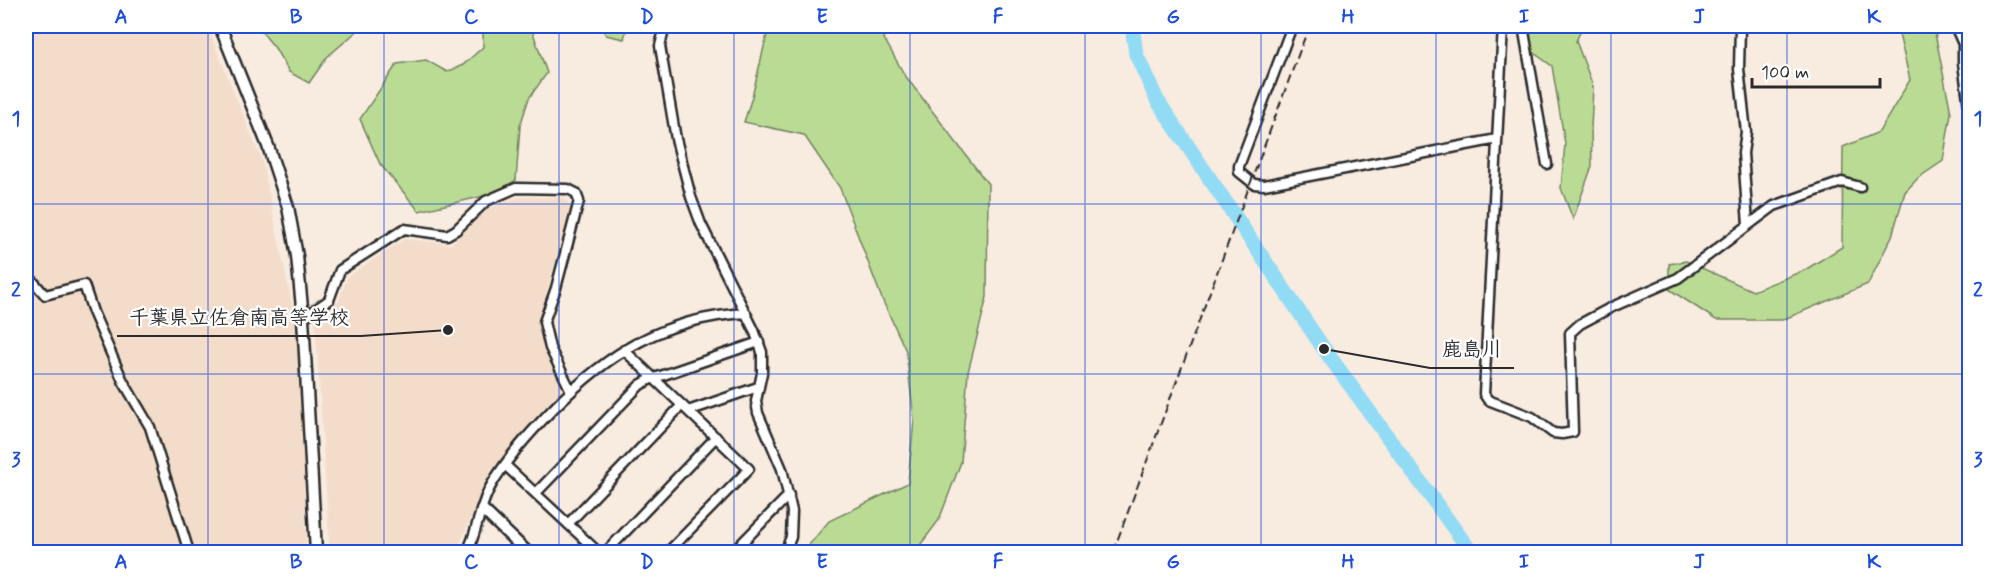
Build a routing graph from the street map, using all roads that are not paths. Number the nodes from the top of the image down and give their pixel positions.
1 (220, 26) edge
2 (665, 26) edge
3 (1292, 26) edge
4 (1503, 26) edge
5 (1523, 26) edge
6 (1740, 26) edge
7 (1955, 26) edge
8 (1966, 44) edge
9 (1970, 114) edge
10 (1497, 139) junction
11 (1547, 164) dead end
12 (1860, 187) dead end
13 (1748, 225) junction
14 (26, 273) edge
15 (746, 313) junction
16 (303, 318) junction
17 (759, 342) junction
18 (624, 350) junction
19 (654, 379) junction
20 (758, 387) junction
21 (571, 391) junction
22 (685, 408) junction
23 (716, 437) junction
24 (506, 465) junction
25 (536, 493) junction
26 (789, 495) junction
27 (482, 509) junction
28 (568, 524) junction
29 (189, 552) edge
30 (316, 552) edge
31 (467, 552) edge
32 (527, 552) edge
33 (598, 552) edge
34 (606, 552) edge
35 (668, 552) edge
36 (733, 552) edge
37 (785, 552) edge

1 - 16 street
2 - 15 street
3 - 10 street
4 - 10 street
5 - 11 street
6 - 13 street
7 - 8 street
8 - 9 street
10 - 13 street
12 - 13 street
14 - 29 street
15 - 17 street
15 - 18 street
16 - 21 street
16 - 30 street
17 - 19 street
17 - 20 street
18 - 19 street
18 - 21 street
19 - 22 street
19 - 25 street
20 - 22 street
20 - 26 street
21 - 24 street
22 - 23 street
22 - 28 street
23 - 34 street
23 - 35 street
24 - 25 street
24 - 27 street
25 - 28 street
26 - 36 street
26 - 37 street
27 - 31 street
27 - 32 street
28 - 33 street

